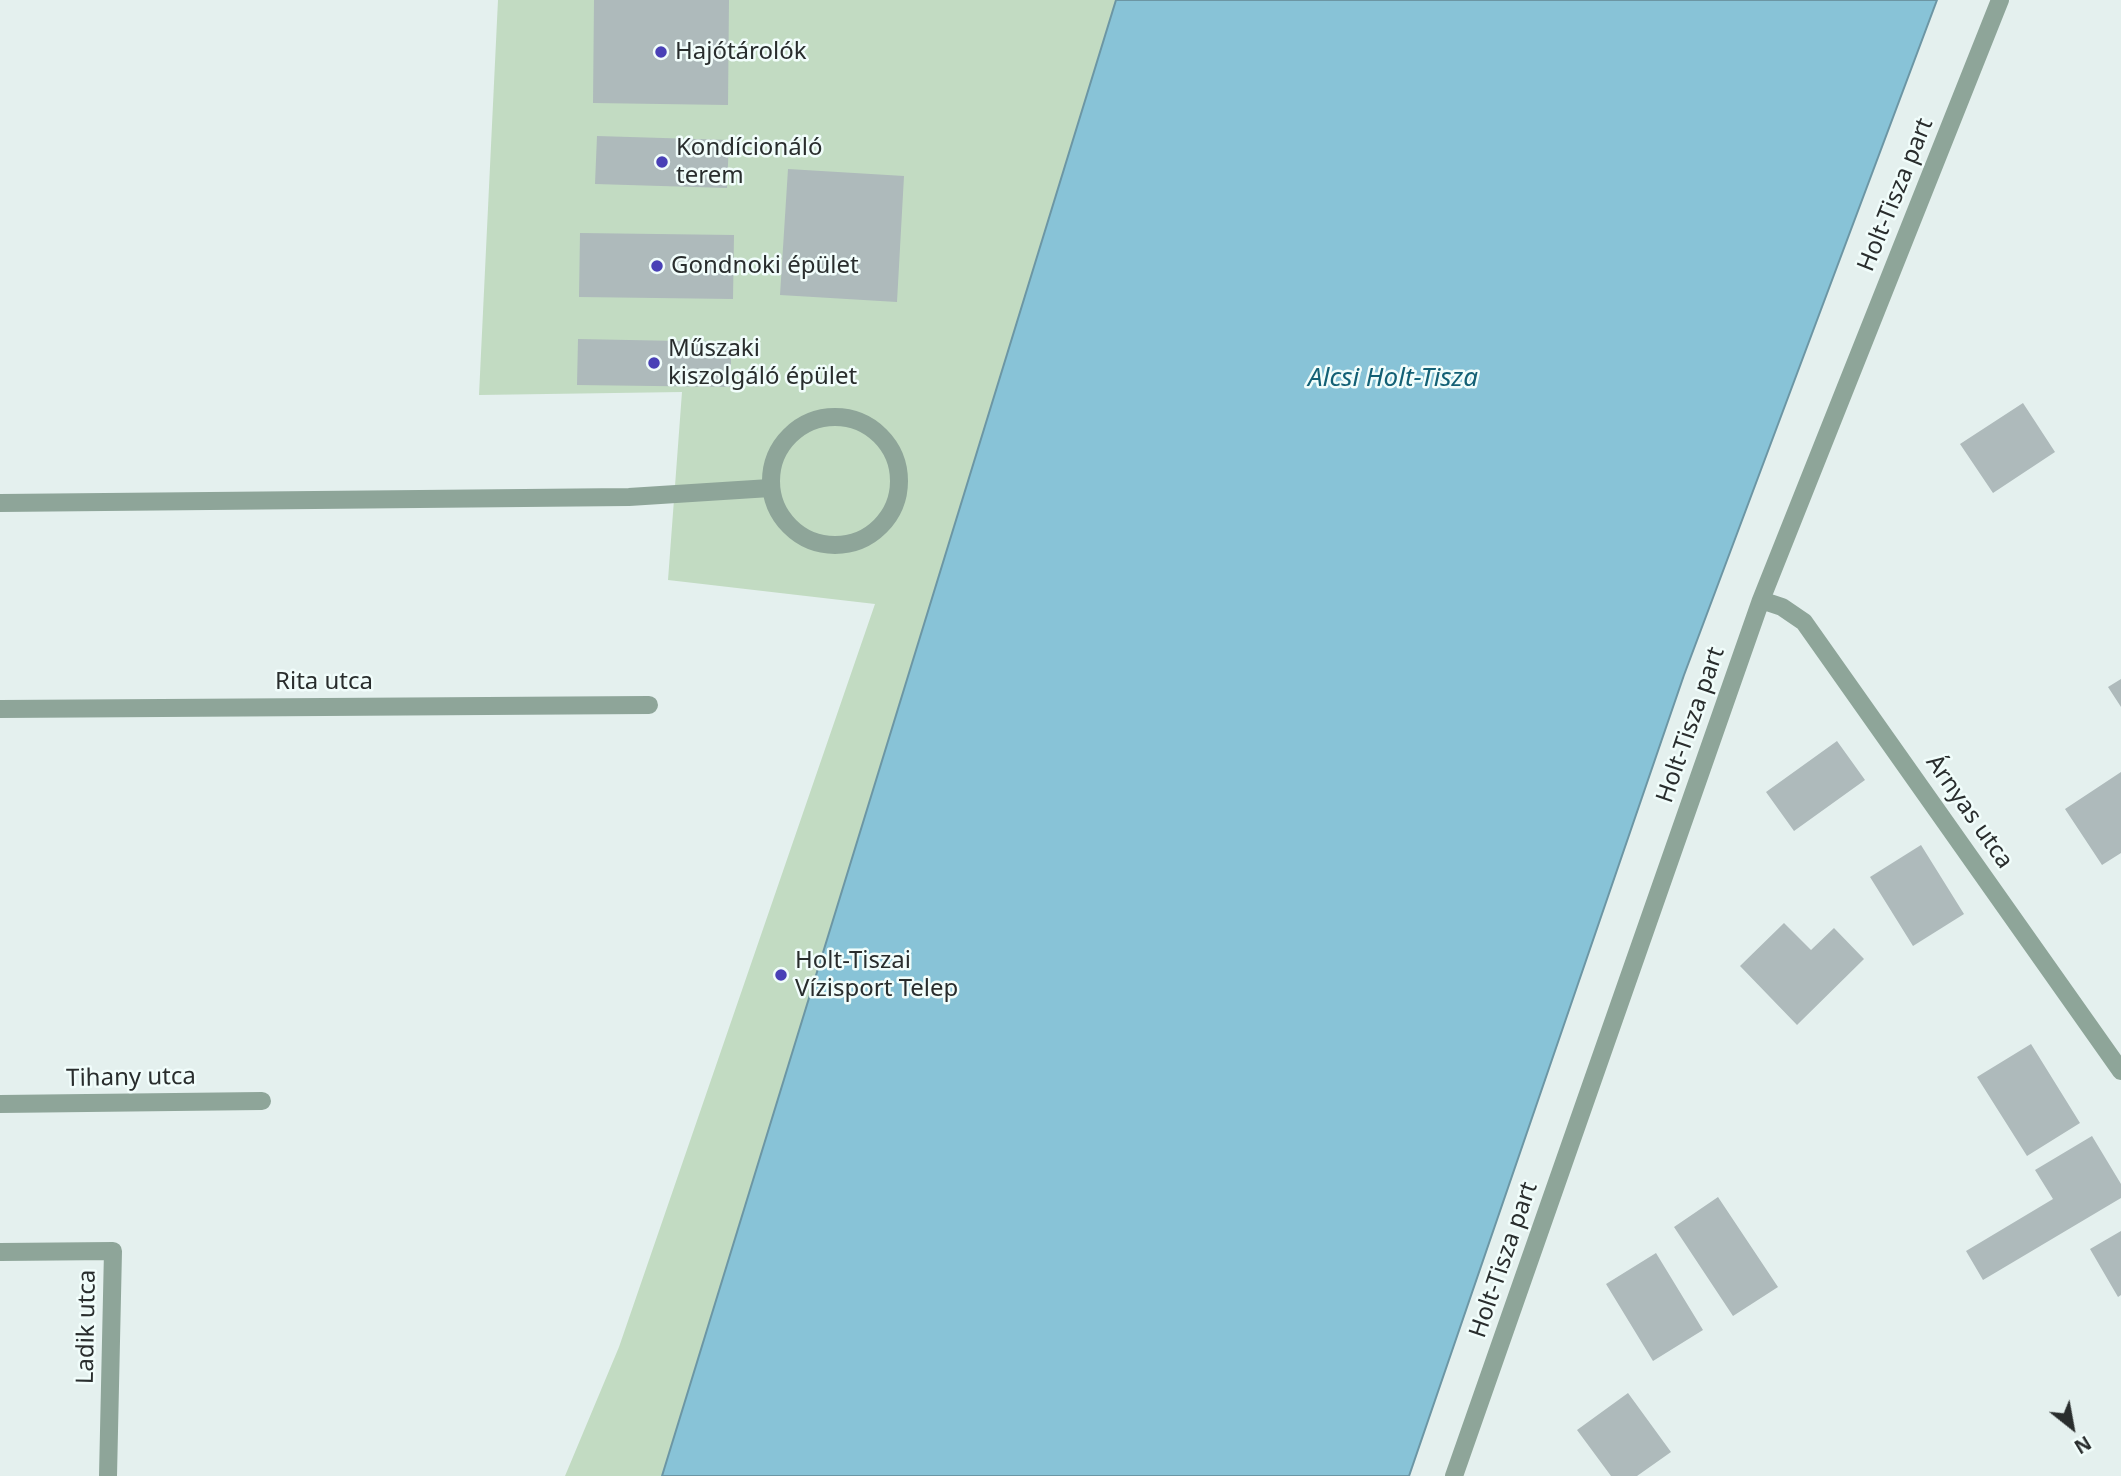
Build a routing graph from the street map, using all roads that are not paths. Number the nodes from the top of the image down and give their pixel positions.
1 (2000, 0) edge
2 (771, 488) junction
3 (0, 503) edge
4 (1761, 600) junction
5 (649, 705) dead end
6 (0, 709) edge
7 (2121, 1071) edge
8 (262, 1101) dead end
9 (0, 1104) edge
10 (0, 1252) edge
11 (108, 1476) edge
12 (1454, 1476) edge

1 - 4 street, Holt-Tisza part
2 - 2 street
2 - 3 street
4 - 7 street, Árnyas utca
4 - 12 street, Holt-Tisza part
5 - 6 street, Rita utca
8 - 9 street, Tihany utca
10 - 11 street, Ladik utca

